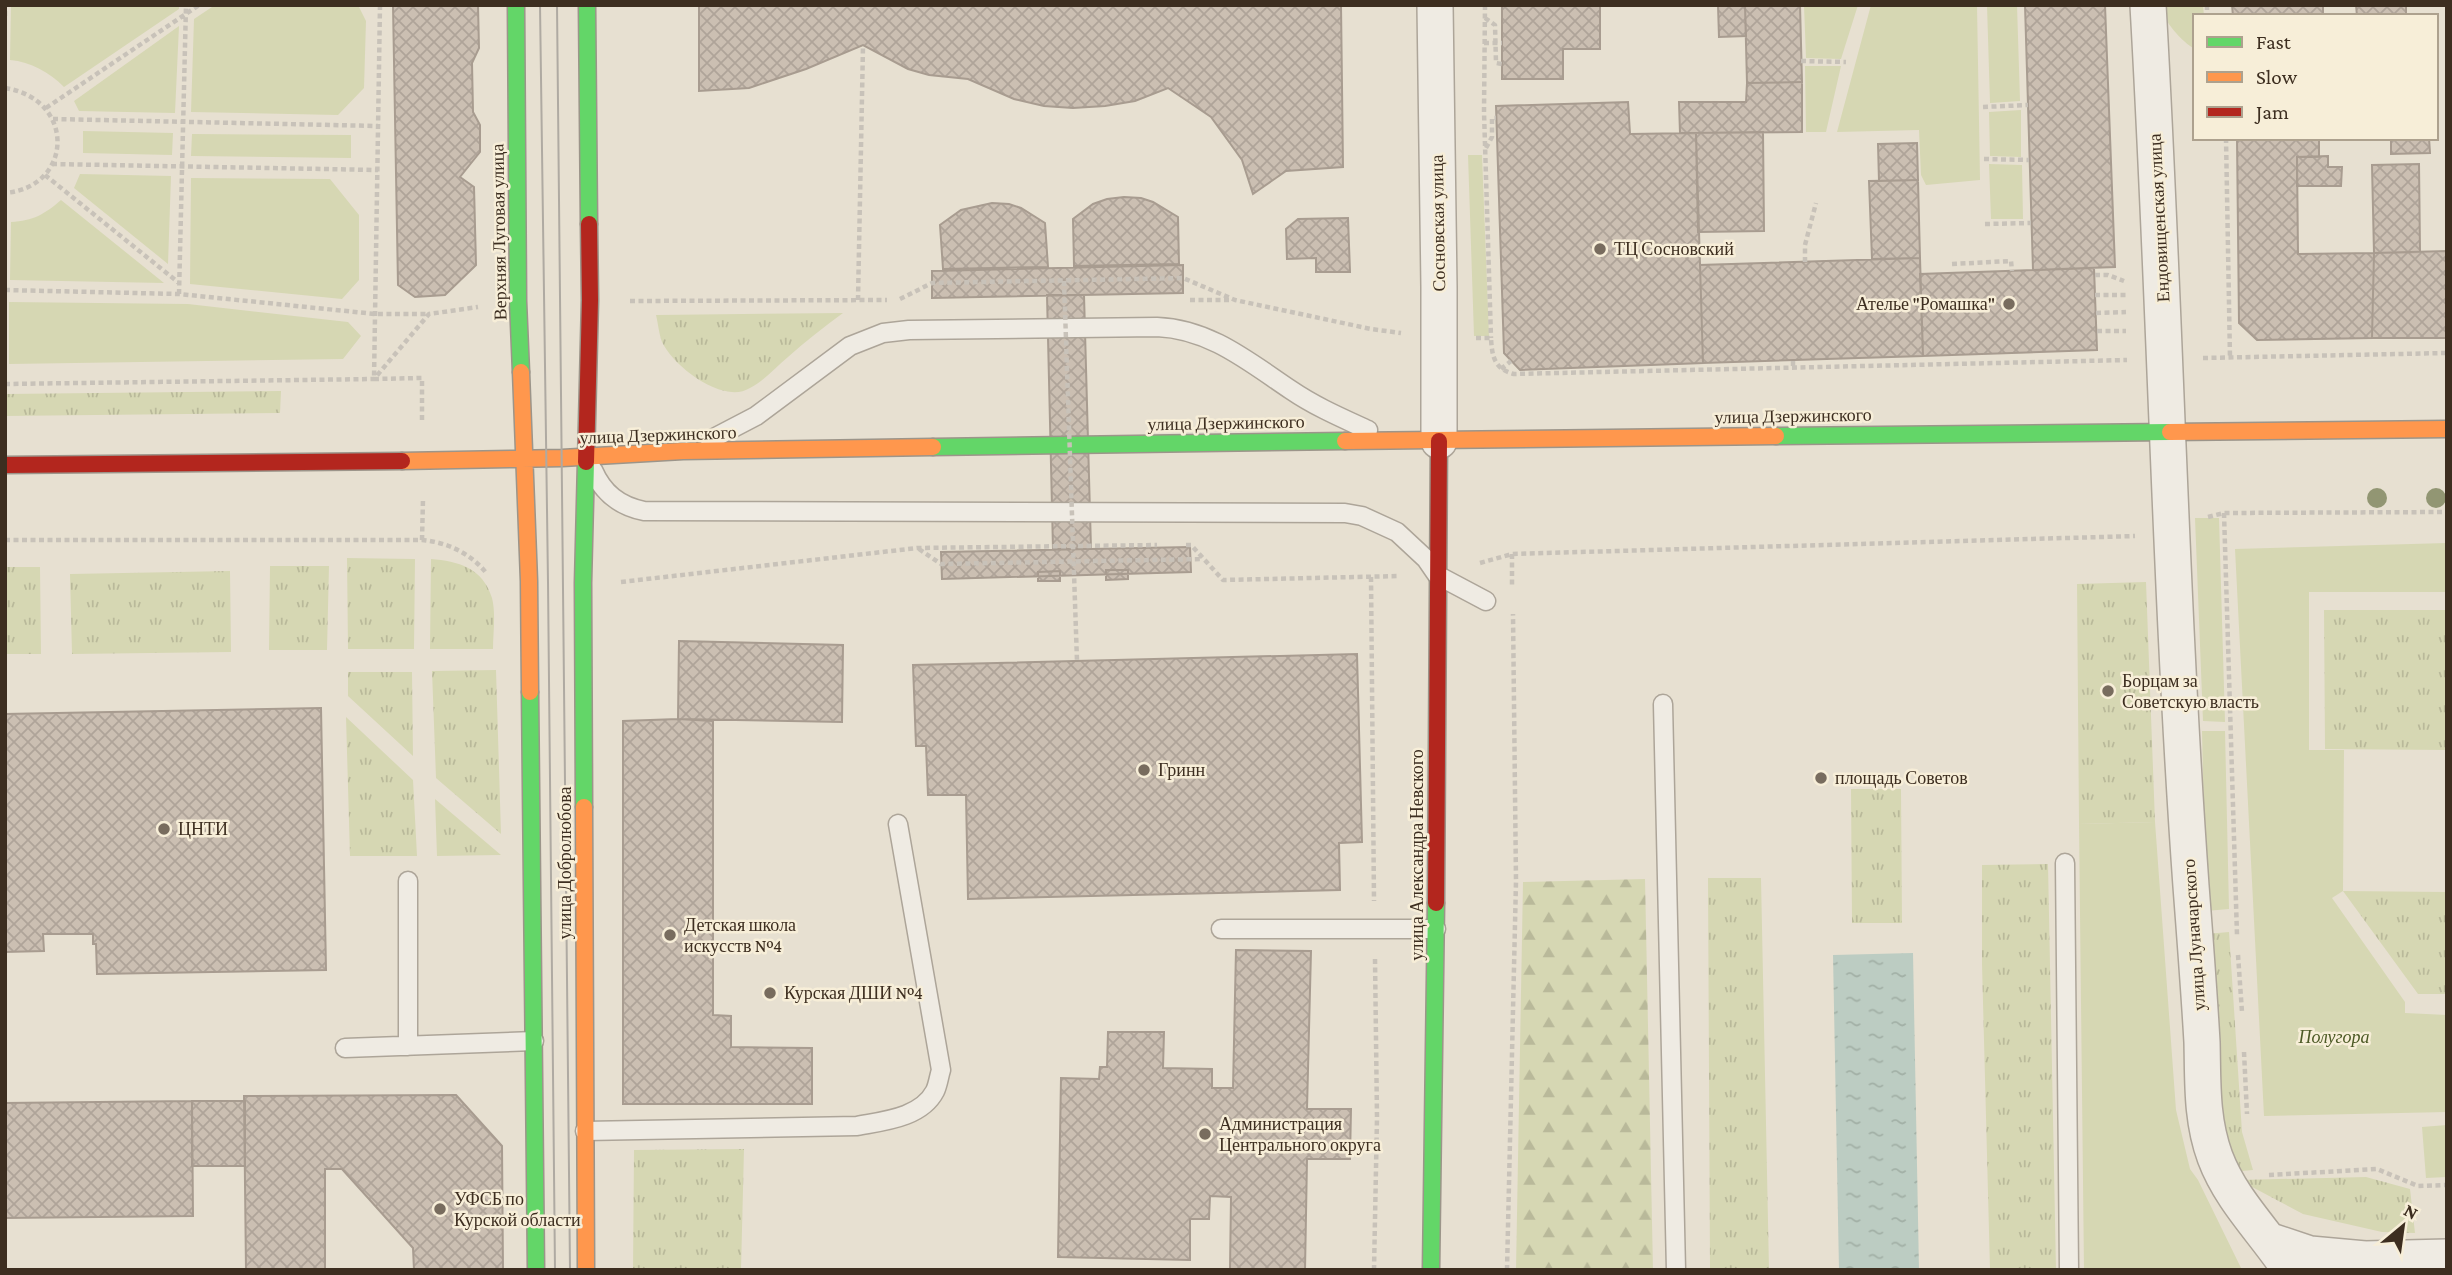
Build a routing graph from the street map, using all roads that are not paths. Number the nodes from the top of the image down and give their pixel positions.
1 (516, 5) edge
2 (587, 5) edge
3 (1435, 5) edge
4 (2148, 5) edge
5 (2447, 429) edge
6 (2169, 431) junction
7 (1391, 440) junction
8 (1439, 440) junction
9 (683, 451) junction
10 (587, 457) junction
11 (524, 458) junction
12 (5, 464) edge
13 (1437, 575) junction
14 (1486, 601) dead end
15 (1663, 704) dead end
16 (898, 824) dead end
17 (2065, 863) dead end
18 (408, 881) dead end
19 (1221, 929) dead end
20 (1436, 929) junction
21 (534, 1041) junction
22 (408, 1046) junction
23 (345, 1048) dead end
24 (585, 1131) junction
25 (2271, 1241) junction
26 (2447, 1258) edge
27 (536, 1270) edge
28 (586, 1270) edge
29 (1431, 1270) edge
30 (1676, 1270) edge
31 (2069, 1270) edge
32 (2290, 1270) edge

1 - 11 main road, Верхняя Луговая улица
2 - 10 main road
3 - 8 street, Сосновская улица
4 - 6 street, Ендовищенская улица
5 - 6 main road, улица Дзержинского
6 - 8 main road, улица Дзержинского
6 - 25 street, улица Луначарского
7 - 8 main road, улица Дзержинского
7 - 9 main road, улица Дзержинского
7 - 9 lane
8 - 13 main road, улица Александра Невского
9 - 10 main road, улица Дзержинского
10 - 11 main road, улица Дзержинского
10 - 13 lane
10 - 24 main road, улица Добролюбова
11 - 12 main road, улица Дзержинского
11 - 21 main road, улица Добролюбова
13 - 14 lane
13 - 20 main road, улица Александра Невского
15 - 30 lane
16 - 24 lane
17 - 31 lane
18 - 22 lane
19 - 20 lane
20 - 29 main road, улица Александра Невского
21 - 22 lane
21 - 27 main road, улица Добролюбова
22 - 23 lane
24 - 28 main road, улица Добролюбова
25 - 26 street
25 - 32 street, улица Луначарского

